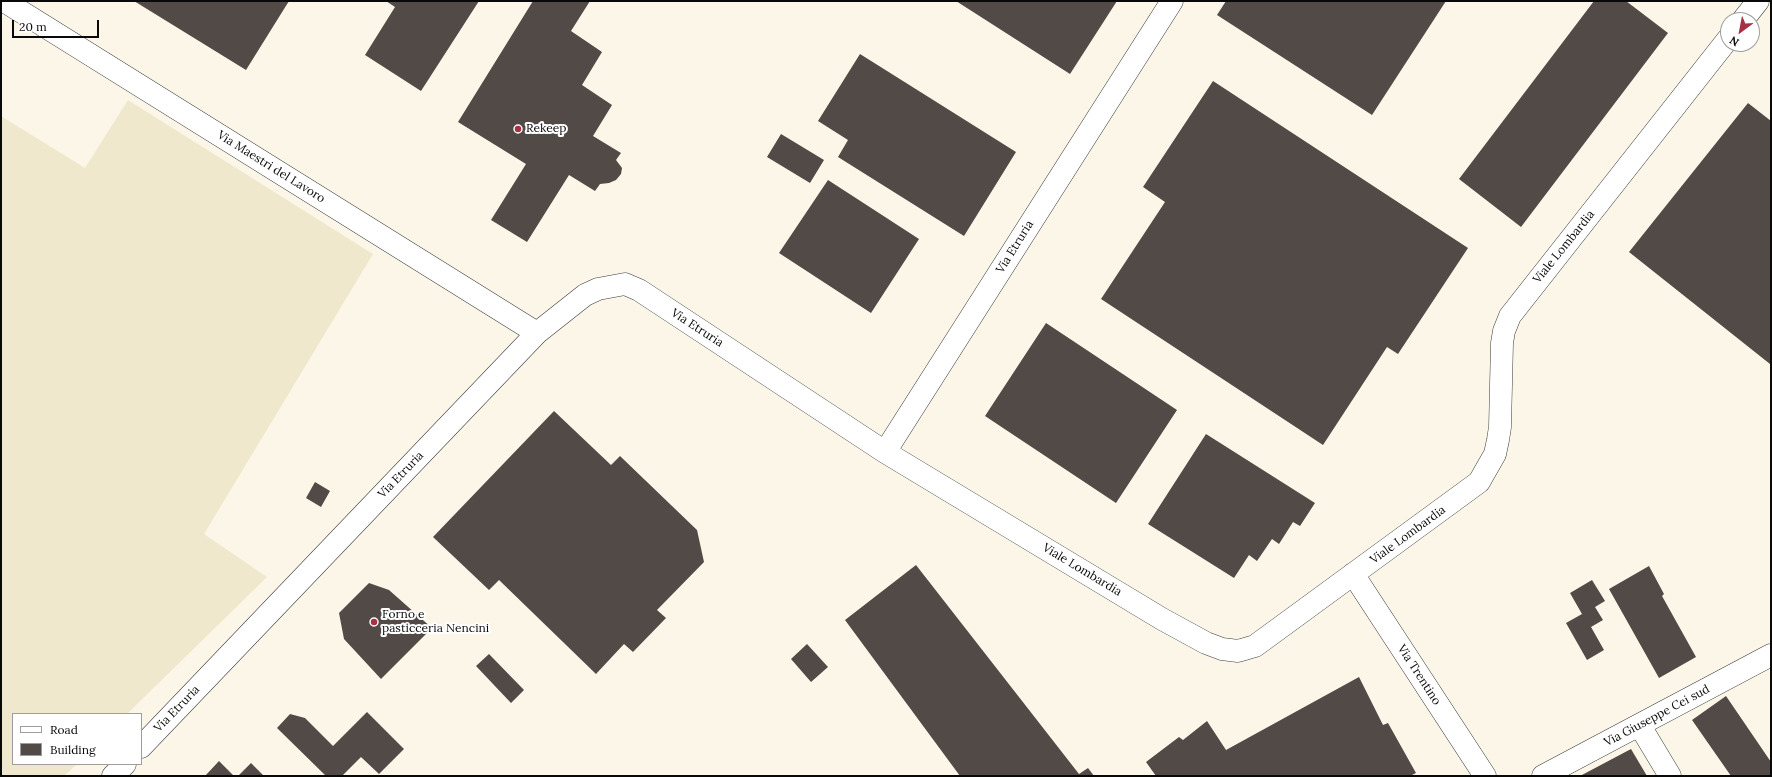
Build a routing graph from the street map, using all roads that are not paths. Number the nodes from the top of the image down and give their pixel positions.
1 (4, 1) edge
2 (1172, 1) edge
3 (1758, 1) edge
4 (1749, 12) edge
5 (1720, 49) edge
6 (537, 333) junction
7 (885, 452) junction
8 (1354, 574) junction
9 (1771, 655) edge
10 (1640, 726) junction
11 (142, 746) edge
12 (124, 765) edge
13 (113, 776) edge
14 (1485, 776) edge
15 (1543, 776) edge
16 (1670, 776) edge

1 - 6 street, Via Maestri del Lavoro
2 - 7 street, Via Etruria
3 - 4 street
5 - 8 street, Viale Lombardia
6 - 7 street, Via Etruria
6 - 11 street, Via Etruria
7 - 8 street, Viale Lombardia
8 - 14 street, Via Trentino
9 - 10 street, Via Giuseppe Cei sud
10 - 15 street, Via Giuseppe Cei sud
10 - 16 street
12 - 13 street

